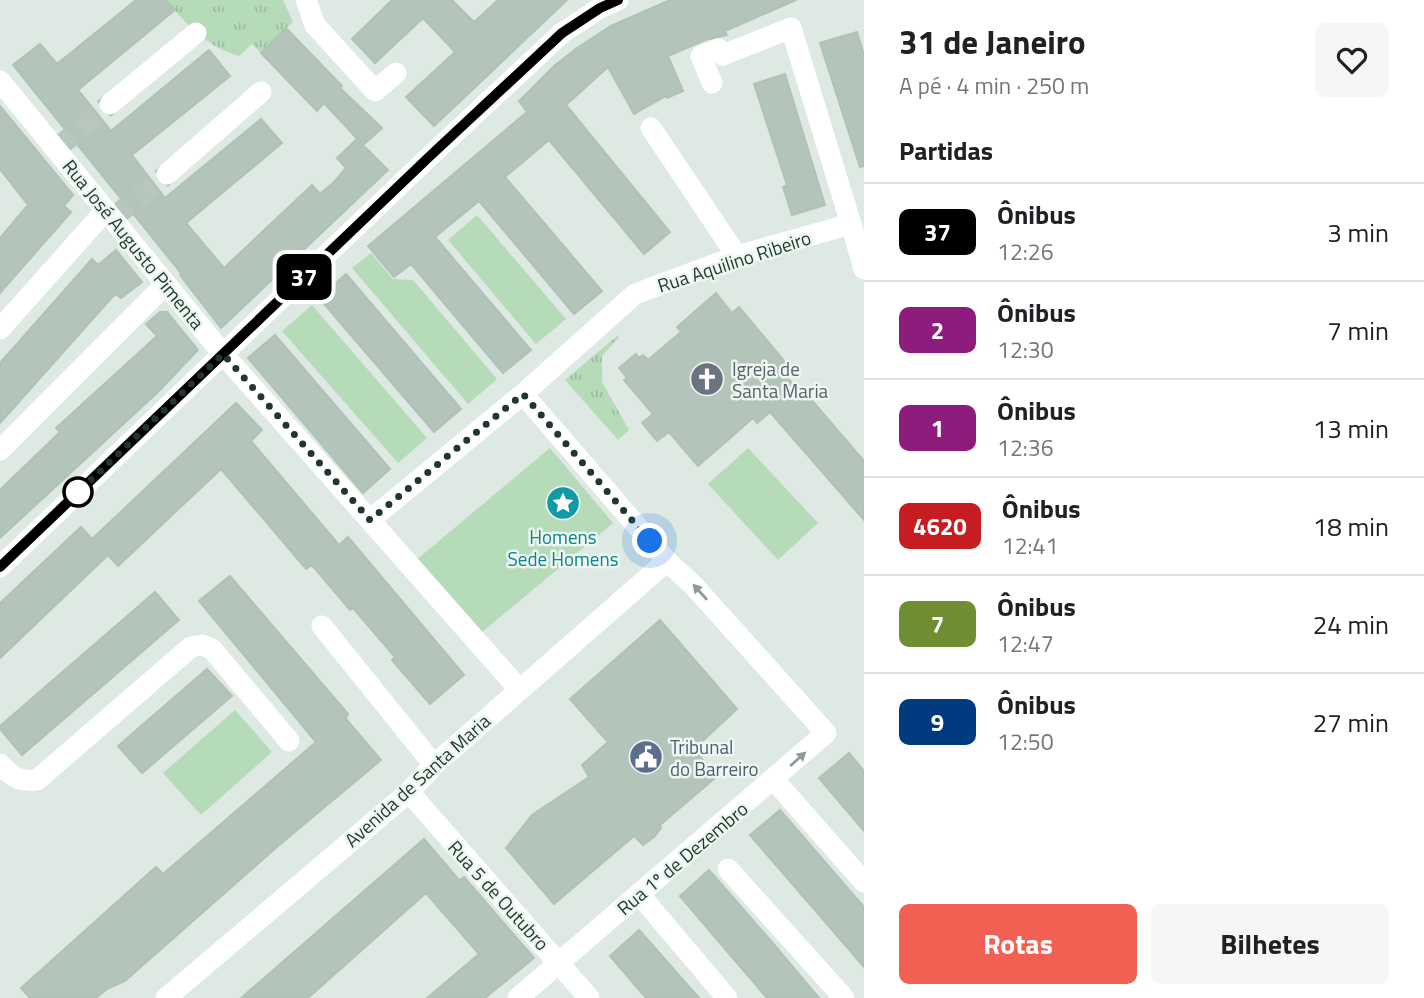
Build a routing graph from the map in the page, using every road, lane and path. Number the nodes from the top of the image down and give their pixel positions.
1 (306, 0) edge
2 (605, 3) edge
3 (196, 33) dead end
4 (397, 73) dead end
5 (0, 81) edge
6 (712, 83) dead end
7 (261, 92) dead end
8 (110, 104) tunnel mouth
9 (651, 128) dead end
10 (167, 174) tunnel mouth
11 (106, 210) junction
12 (851, 223) junction
13 (737, 256) junction
14 (864, 269) edge
15 (166, 284) junction
16 (0, 329) edge
17 (223, 354) junction
18 (523, 394) junction
19 (0, 450) edge
20 (370, 520) junction
21 (667, 561) junction
22 (0, 567) edge
23 (322, 626) dead end
24 (519, 690) junction
25 (289, 741) dead end
26 (0, 765) edge
27 (434, 765) junction
28 (774, 780) junction
29 (409, 792) junction
30 (729, 869) dead end
31 (864, 882) edge
32 (639, 894) junction
33 (559, 962) junction
34 (166, 998) edge
35 (518, 998) edge
36 (589, 998) edge
37 (727, 998) edge
38 (844, 998) edge

1 - 4 street
2 - 17 street
3 - 8 street
5 - 11 street, Rua José Augusto Pimenta
6 - 12 street
7 - 10 street
9 - 13 street
11 - 15 street, Rua José Augusto Pimenta
11 - 16 street
12 - 13 street, Rua Aquilino Ribeiro
12 - 14 street
13 - 18 street, Rua Aquilino Ribeiro
15 - 17 street, Rua José Augusto Pimenta
15 - 19 street
17 - 20 street, Rua José Augusto Pimenta
17 - 22 street
18 - 20 street, Rua Aquilino Ribeiro
18 - 21 street
20 - 24 street, Rua José Augusto Pimenta
21 - 24 street, Avenida de Santa Maria
28 -> 21 street, Rua 1º de Dezembro
23 - 27 street
24 - 27 street, Avenida de Santa Maria
25 - 26 street
27 - 29 street, Avenida de Santa Maria
28 - 31 street
28 - 32 street, Rua 1º de Dezembro
29 - 33 street, Rua 5 de Outubro
29 - 34 street, Avenida de Santa Maria
30 - 38 street
32 - 33 street, Rua 1º de Dezembro
32 - 37 street
33 - 35 street, Rua 1º de Dezembro
33 - 36 street, Rua 5 de Outubro

